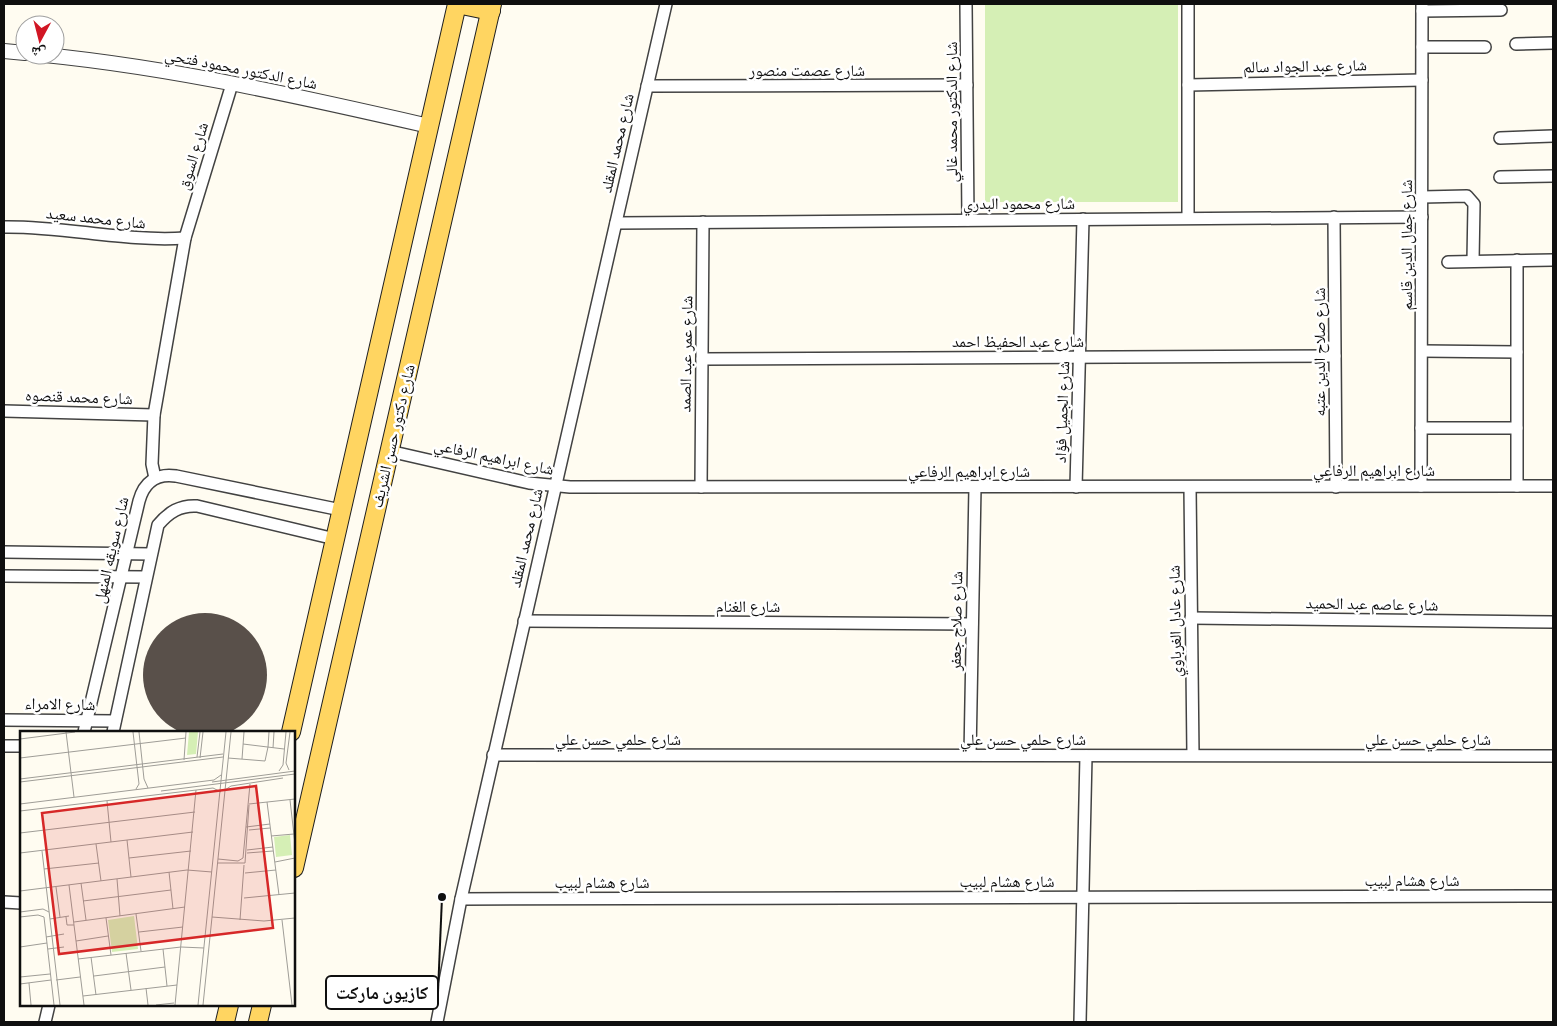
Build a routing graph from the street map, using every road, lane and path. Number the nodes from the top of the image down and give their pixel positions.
1 (457, 4) edge
2 (666, 4) edge
3 (966, 4) edge
4 (1188, 4) edge
5 (491, 7) edge
6 (1422, 7) edge
7 (1502, 10) dead end
8 (1553, 43) edge
9 (1516, 44) dead end
10 (1422, 47) junction
11 (1485, 47) dead end
12 (65, 58) edge
13 (1422, 80) junction
14 (232, 84) junction
15 (967, 85) junction
16 (1188, 85) junction
17 (647, 86) junction
18 (429, 126) junction
19 (1553, 136) edge
20 (1500, 138) dead end
21 (1553, 176) edge
22 (1500, 177) dead end
23 (1422, 197) junction
24 (1334, 217) junction
25 (1422, 217) junction
26 (1188, 218) junction
27 (1083, 219) junction
28 (968, 220) junction
29 (703, 222) junction
30 (616, 223) junction
31 (4, 227) edge
32 (185, 238) junction
33 (1516, 260) junction
34 (1553, 260) edge
35 (1474, 261) junction
36 (1448, 262) dead end
37 (1422, 352) junction
38 (1517, 352) junction
39 (1335, 356) junction
40 (1080, 357) junction
41 (702, 359) junction
42 (4, 411) edge
43 (154, 415) junction
44 (1422, 428) junction
45 (1517, 428) junction
46 (389, 451) junction
47 (155, 478) junction
48 (555, 486) junction
49 (1190, 486) junction
50 (1421, 486) junction
51 (1517, 486) junction
52 (1553, 486) edge
53 (700, 487) junction
54 (975, 487) junction
55 (1076, 487) junction
56 (1336, 487) junction
57 (341, 510) junction
58 (335, 539) junction
59 (4, 552) edge
60 (127, 554) junction
61 (151, 554) junction
62 (4, 576) edge
63 (121, 577) junction
64 (146, 577) junction
65 (1191, 618) junction
66 (524, 621) junction
67 (1553, 622) edge
68 (972, 624) junction
69 (4, 720) edge
70 (86, 727) edge
71 (114, 727) edge
72 (291, 731) edge
73 (4, 746) edge
74 (20, 746) edge
75 (493, 755) junction
76 (970, 756) junction
77 (1086, 756) junction
78 (1193, 756) junction
79 (1553, 756) edge
80 (295, 864) edge
81 (1553, 896) edge
82 (1082, 897) junction
83 (461, 899) junction
84 (4, 902) edge
85 (20, 903) edge
86 (49, 1006) edge
87 (229, 1006) edge
88 (45, 1022) edge
89 (225, 1022) edge
90 (437, 1022) edge
91 (1080, 1022) edge

1 - 5 main road
1 - 18 main road, شارع دكتور حسن الشريف
2 - 17 street, شارع محمد المقلد
3 - 15 street, شارع الدكتور محمد غالي
4 - 16 street
5 - 46 main road, شارع دكتور حسن الشريف
6 - 7 street
6 - 10 street, شارع جمال الدين قاسم
8 - 9 street
10 - 11 street
10 - 13 street, شارع جمال الدين قاسم
12 - 14 street, شارع الدكتور محمود فتحي
13 - 16 street, شارع عبد الجواد سالم
13 - 23 street, شارع جمال الدين قاسم
14 - 18 street, شارع الدكتور محمود فتحي
14 - 32 street, شارع السوق
15 - 17 street, شارع عصمت منصور
15 - 28 street, شارع الدكتور محمد غالي
16 - 26 street
17 - 30 street, شارع محمد المقلد
18 - 57 main road, شارع دكتور حسن الشريف
19 - 20 street
21 - 22 street
23 - 25 street, شارع جمال الدين قاسم
23 - 35 street
24 - 25 street, شارع محمود البدري
24 - 26 street, شارع محمود البدري
24 - 39 street, شارع صلاح الدين عتبه
25 - 37 street, شارع جمال الدين قاسم
26 - 27 street, شارع محمود البدري
27 - 28 street, شارع محمود البدري
27 - 40 street, شارع الجميل فؤاد
28 - 29 street, شارع محمود البدري
29 - 30 street, شارع محمود البدري
29 - 41 street, شارع عمر عبد الصمد
30 - 48 street, شارع محمد المقلد
31 - 32 street, شارع محمد سعيد
32 - 43 street, شارع السوق
33 - 34 street
33 - 35 street
33 - 38 street
35 - 36 street
37 - 38 street
37 - 44 street, شارع جمال الدين قاسم
38 - 45 street
39 - 40 street, شارع عبد الحفيظ احمد
39 - 56 street, شارع صلاح الدين عتبه
40 - 41 street, شارع عبد الحفيظ احمد
40 - 55 street, شارع الجميل فؤاد
41 - 53 street, شارع عمر عبد الصمد
42 - 43 street, شارع محمد قنصوه
43 - 47 street, شارع السوق
44 - 45 street
44 - 50 street, شارع جمال الدين قاسم
45 - 51 street
46 - 48 street, شارع ابراهيم الرفاعي
46 - 80 main road, شارع دكتور حسن الشريف
47 - 57 street
47 - 60 street, شارع سويقه المنهل
48 - 53 street, شارع ابراهيم الرفاعي
48 - 66 street, شارع محمد المقلد
49 - 55 street, شارع ابراهيم الرفاعي
49 - 56 street, شارع ابراهيم الرفاعي
49 - 65 street, شارع عادل الغرباوي
50 - 51 street, شارع ابراهيم الرفاعي
50 - 56 street, شارع ابراهيم الرفاعي
51 - 52 street, شارع ابراهيم الرفاعي
53 - 54 street, شارع ابراهيم الرفاعي
54 - 55 street, شارع ابراهيم الرفاعي
54 - 68 street, شارع صلاح جعفر
57 - 58 main road, شارع دكتور حسن الشريف
58 - 61 street
58 - 72 main road, شارع دكتور حسن الشريف
59 - 60 street
60 - 61 street
60 - 63 street, شارع سويقه المنهل
61 - 64 street
62 - 63 street
63 - 64 street
63 - 70 street, شارع سويقه المنهل
64 - 71 street
65 - 67 street, شارع عاصم عبد الحميد
65 - 78 street, شارع عادل الغرباوي
66 - 68 street, شارع الغنام
66 - 75 street, شارع محمد المقلد
68 - 76 street, شارع صلاح جعفر
69 - 70 street, شارع الامراء
70 - 71 street, شارع الامراء
73 - 74 street
75 - 76 street, شارع حلمي حسن علي
75 - 83 street, شارع محمد المقلد
76 - 77 street, شارع حلمي حسن علي
77 - 78 street, شارع حلمي حسن علي
77 - 82 street
78 - 79 street, شارع حلمي حسن علي
81 - 82 street, شارع هشام لبيب
82 - 83 street, شارع هشام لبيب
82 - 91 street
83 - 90 street, شارع محمد المقلد
84 - 85 street
86 - 88 street
87 - 89 main road

